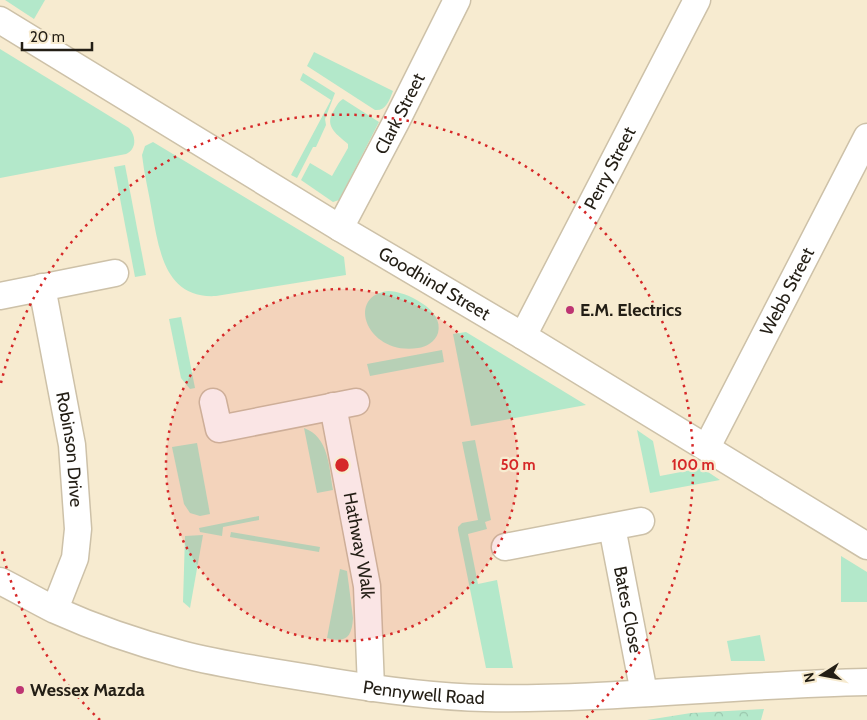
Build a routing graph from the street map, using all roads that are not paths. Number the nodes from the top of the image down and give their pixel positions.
1 (457, 0) edge
2 (697, 0) edge
3 (0, 20) edge
4 (867, 136) edge
5 (340, 228) junction
6 (115, 273) dead end
7 (42, 287) junction
8 (0, 296) edge
9 (523, 336) junction
10 (213, 402) dead end
11 (707, 447) junction
12 (641, 521) dead end
13 (612, 527) junction
14 (867, 546) edge
15 (505, 547) dead end
16 (0, 581) edge
17 (55, 609) junction
18 (867, 682) edge
19 (371, 688) junction
20 (644, 693) junction

1 - 5 street, Clark Street
2 - 9 street, Perry Street
3 - 5 street, Goodhind Street
4 - 11 street, Webb Street
5 - 9 street, Goodhind Street
6 - 7 street
7 - 8 street
7 - 17 street, Robinson Drive
9 - 11 street, Goodhind Street
10 - 19 street, Hathway Walk
11 - 14 street, Goodhind Street
12 - 13 street
13 - 15 street
13 - 20 street, Bates Close
16 - 17 street, Pennywell Road
17 - 19 street, Pennywell Road
18 - 20 street, Pennywell Road
19 - 20 street, Pennywell Road

